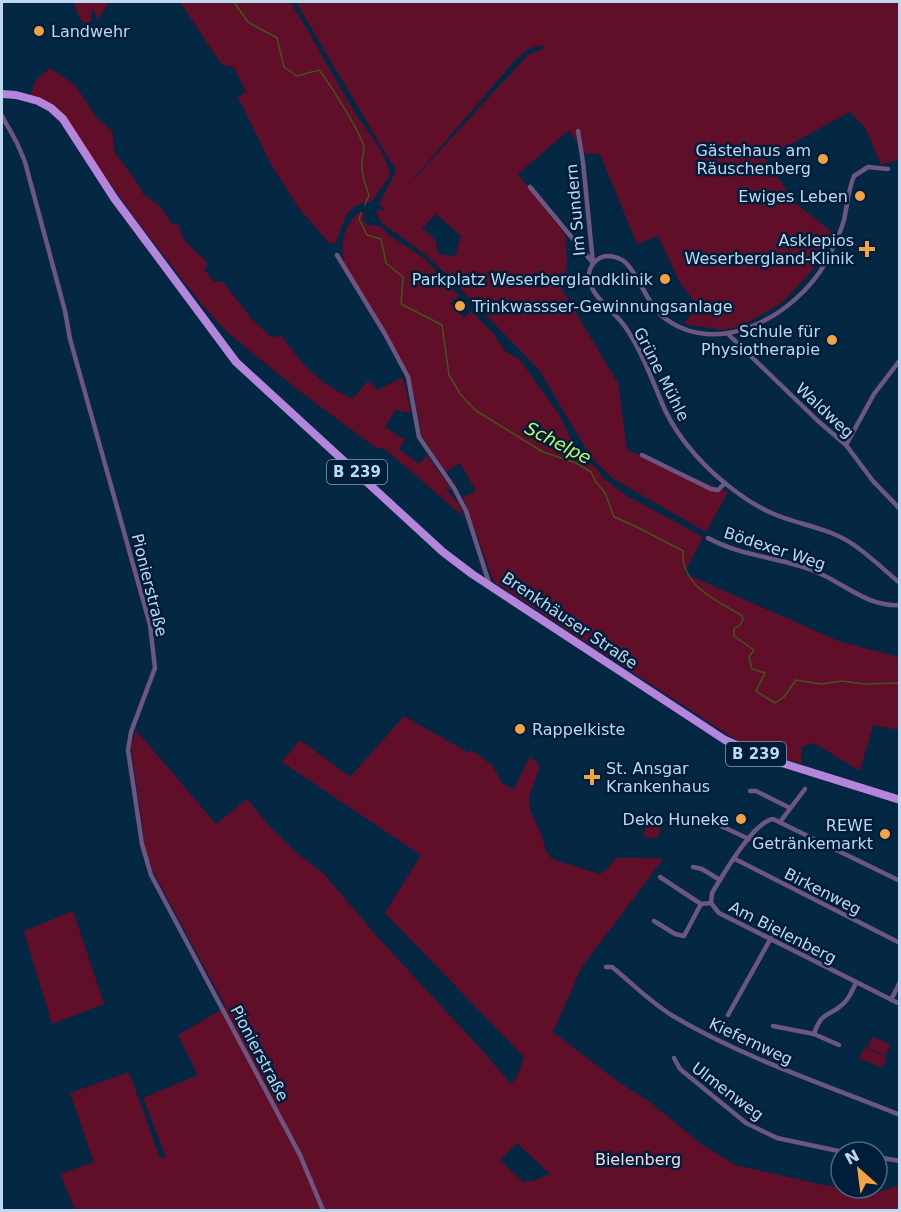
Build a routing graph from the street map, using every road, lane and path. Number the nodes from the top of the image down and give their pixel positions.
1 (2, 94) edge
2 (2, 116) edge
3 (578, 131) dead end
4 (888, 169) dead end
5 (530, 187) dead end
6 (338, 255) dead end
7 (593, 263) junction
8 (728, 334) junction
9 (900, 360) edge
10 (846, 445) junction
11 (642, 455) dead end
12 (725, 483) junction
13 (900, 509) edge
14 (708, 538) dead end
15 (900, 583) edge
16 (490, 586) junction
17 (900, 605) edge
18 (805, 789) dead end
19 (750, 791) dead end
20 (900, 800) edge
21 (790, 808) junction
22 (780, 822) junction
23 (719, 825) dead end
24 (749, 839) junction
25 (735, 859) junction
26 (693, 867) dead end
27 (660, 877) dead end
28 (720, 880) junction
29 (900, 881) edge
30 (711, 903) junction
31 (701, 904) junction
32 (654, 921) dead end
33 (771, 938) junction
34 (900, 943) edge
35 (606, 967) dead end
36 (900, 982) edge
37 (856, 983) junction
38 (891, 1000) junction
39 (900, 1004) edge
40 (728, 1015) dead end
41 (773, 1026) dead end
42 (814, 1034) junction
43 (839, 1045) dead end
44 (674, 1058) dead end
45 (900, 1115) edge
46 (829, 1149) edge
47 (323, 1210) edge

1 - 16 main road, B 239
2 - 47 street, Pionierstraße
3 - 7 street, Im Sundern
4 - 8 street, Grüne Mühle
5 - 7 street, Im Sundern
6 - 16 street, Brenkhäuser Straße
7 - 8 street, Grüne Mühle
7 - 12 street, Grüne Mühle
8 - 10 street, Waldweg
9 - 10 street
10 - 13 street, Waldweg
11 - 12 street
12 - 15 street, Grüne Mühle
14 - 17 street, Bödexer Weg
16 - 20 main road, Brenkhäuser Straße / B 239
18 - 21 street
19 - 21 street
21 - 22 street
22 - 24 street
22 - 29 street
23 - 24 street
24 - 25 street
25 - 28 street
25 - 34 street, Birkenweg
26 - 28 street
27 - 31 street
28 - 30 street
30 - 31 street, Am Bielenberg
30 - 33 street, Am Bielenberg
31 - 32 street
33 - 37 street, Am Bielenberg
33 - 40 street
35 - 45 street, Kiefernweg
36 - 38 street
37 - 38 street, Am Bielenberg
37 - 42 street
38 - 39 street, Am Bielenberg
41 - 42 street
42 - 43 street
44 - 46 street, Ulmenweg

